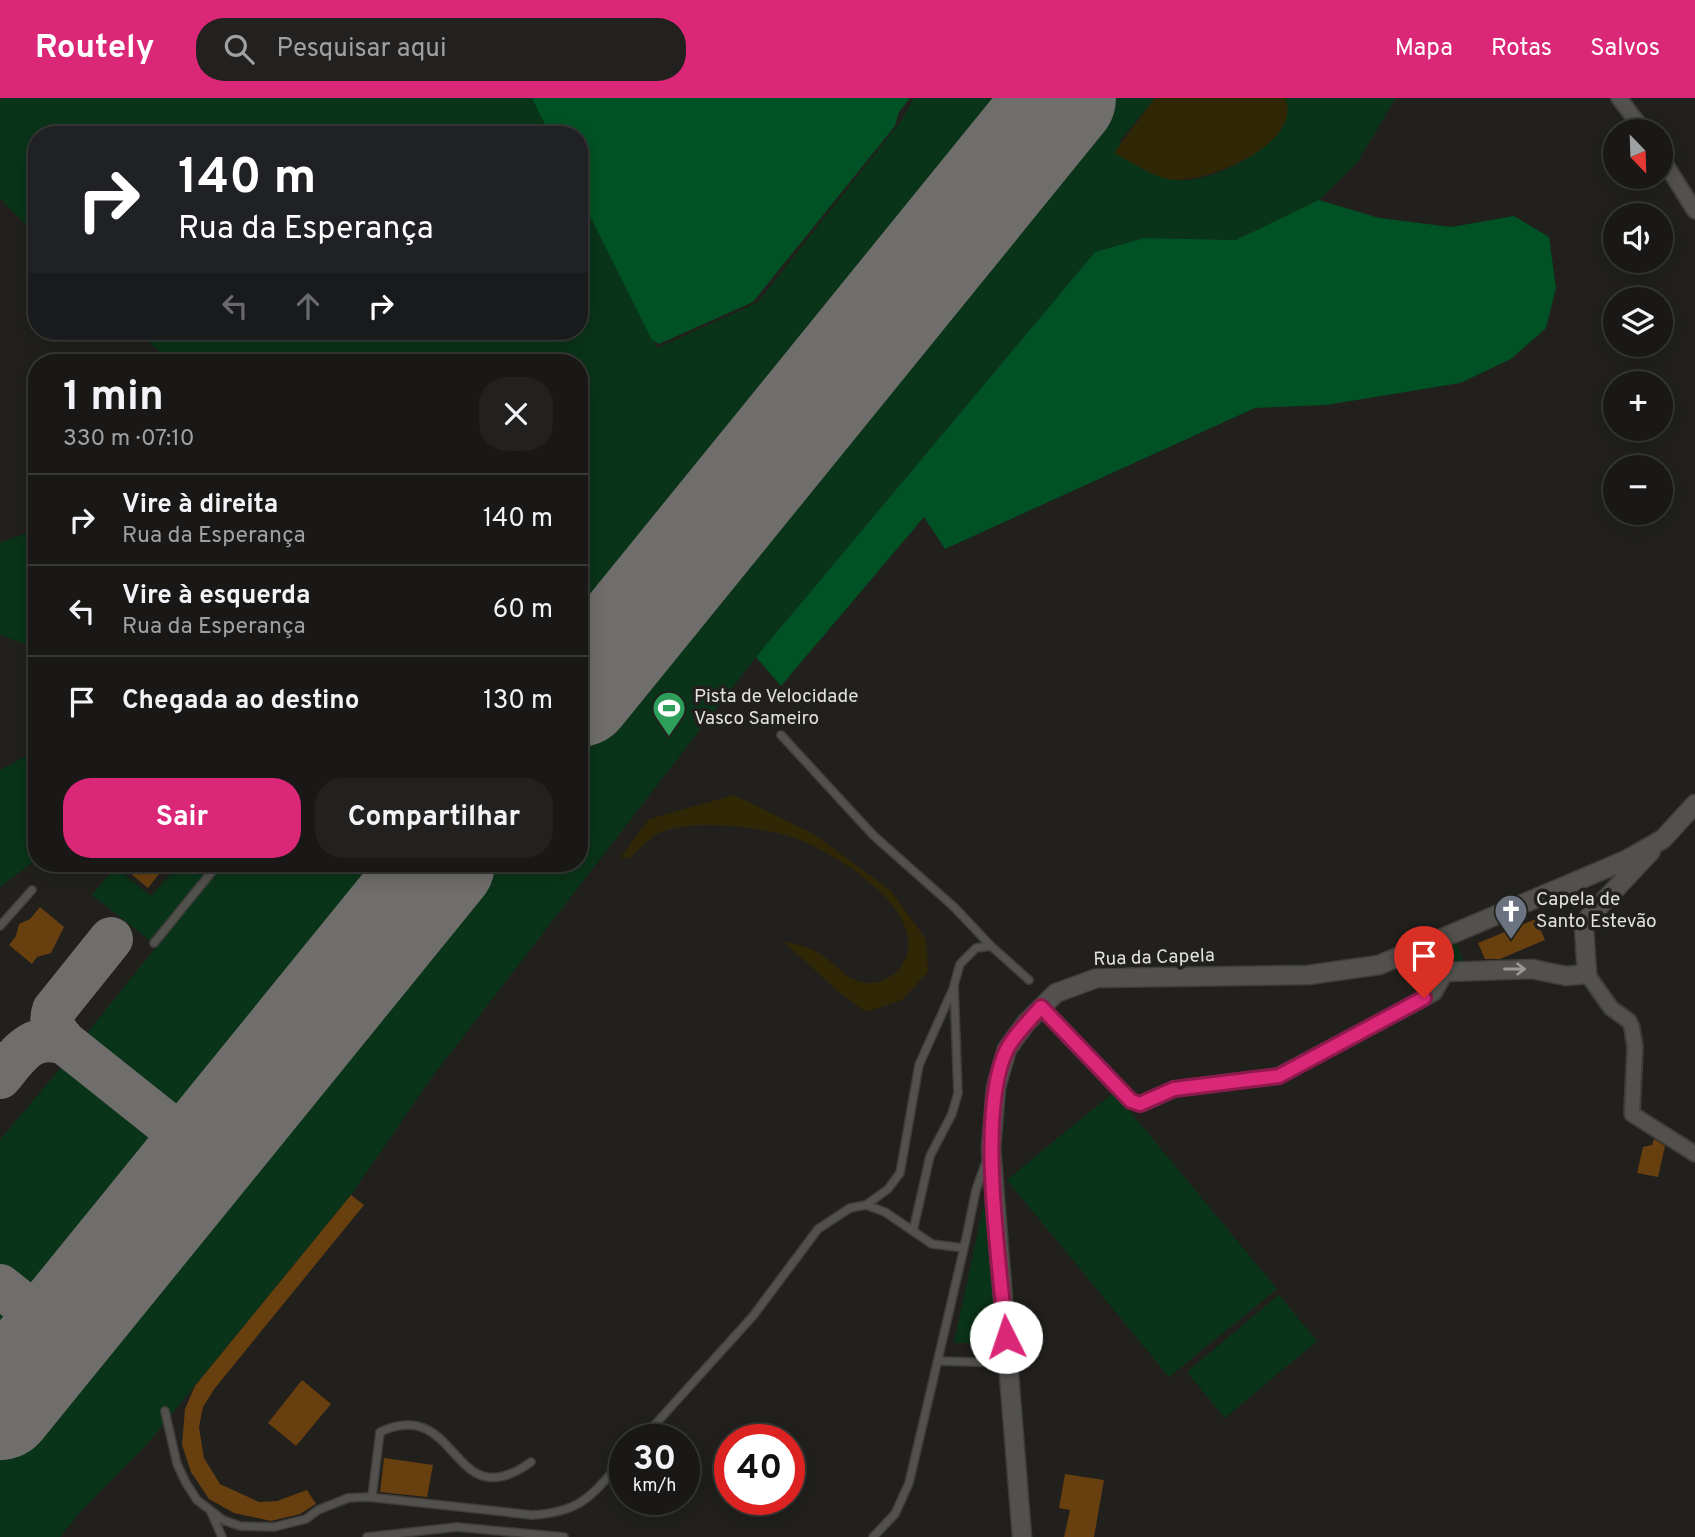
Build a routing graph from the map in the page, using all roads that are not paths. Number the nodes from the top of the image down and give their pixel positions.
1 (1619, 98) edge
2 (1635, 119) edge
3 (1673, 176) edge
4 (1695, 211) edge
5 (781, 735) dead end
6 (1695, 804) edge
7 (1663, 839) junction
8 (212, 872) edge
9 (32, 890) dead end
10 (0, 926) edge
11 (153, 943) dead end
12 (991, 946) junction
13 (1402, 956) junction
14 (1446, 972) junction
15 (1587, 974) junction
16 (1029, 980) dead end
17 (954, 985) junction
18 (1041, 1007) junction
19 (992, 1144) junction
20 (1695, 1154) edge
21 (866, 1205) junction
22 (913, 1231) junction
23 (964, 1248) junction
24 (939, 1361) junction
25 (1008, 1363) junction
26 (164, 1410) dead end
27 (655, 1424) edge
28 (531, 1462) dead end
29 (609, 1475) edge
30 (372, 1497) junction
31 (210, 1511) junction
32 (222, 1537) edge
33 (368, 1537) edge
34 (564, 1537) edge
35 (873, 1537) edge
36 (1022, 1537) edge

1 - 2 street
3 - 4 street
5 - 12 lane
6 - 7 street, Rua da Capela
7 - 13 street, Rua da Capela
7 - 15 street
8 - 11 lane
9 - 10 lane
12 - 16 lane
12 - 17 lane
13 - 14 street
13 - 18 street, Rua da Capela
14 -> 15 street
14 - 18 street
15 - 20 street
17 - 21 lane
17 - 22 lane
18 - 19 street, Rua da Capela
19 - 23 lane
19 - 25 street, Rua da Capela
21 - 22 lane
21 - 27 lane
22 - 23 lane
23 - 24 lane
24 - 25 lane
24 - 35 lane
25 - 36 street, Rua da Capela
26 - 31 lane
28 - 30 lane
29 - 30 lane
30 - 31 lane
31 - 32 lane
33 - 34 lane

